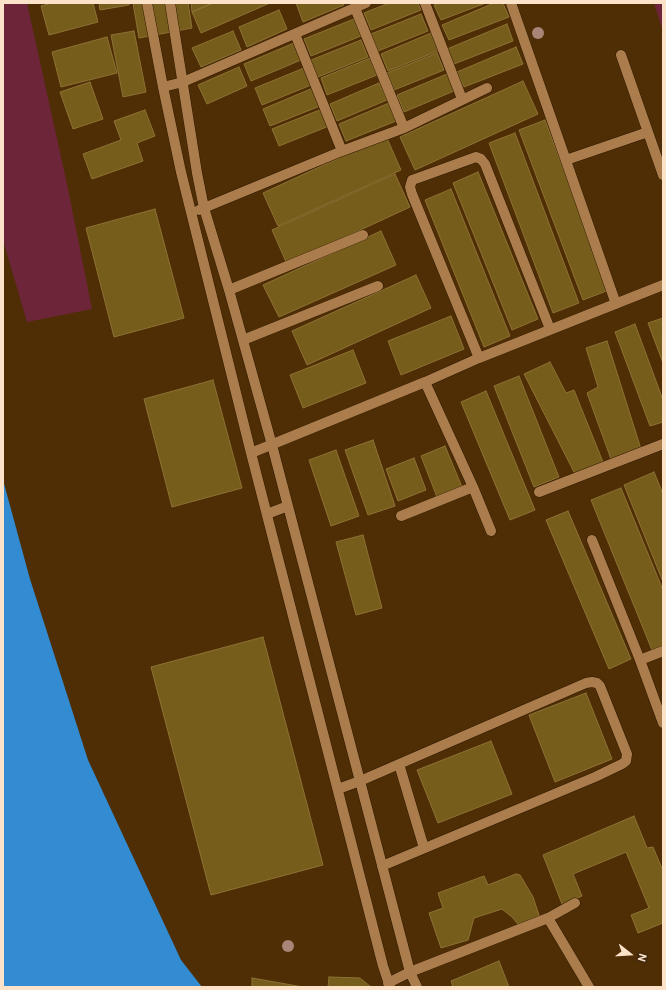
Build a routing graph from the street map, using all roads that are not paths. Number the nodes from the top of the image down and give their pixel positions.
1 (147, 3) edge
2 (170, 3) edge
3 (366, 3) edge
4 (425, 3) edge
5 (510, 3) edge
6 (354, 8) junction
7 (295, 34) junction
8 (621, 55) dead end
9 (183, 82) junction
10 (163, 87) junction
11 (487, 88) dead end
12 (462, 99) junction
13 (404, 128) junction
14 (648, 132) junction
15 (342, 150) junction
16 (566, 160) junction
17 (663, 175) edge
18 (204, 208) junction
19 (192, 214) junction
20 (364, 235) dead end
21 (378, 286) dead end
22 (662, 289) edge
23 (229, 290) junction
24 (616, 304) junction
25 (550, 329) junction
26 (243, 340) junction
27 (478, 358) junction
28 (425, 382) junction
29 (663, 444) edge
30 (272, 445) junction
31 (251, 453) junction
32 (473, 486) junction
33 (539, 492) dead end
34 (288, 506) junction
35 (267, 514) junction
36 (401, 516) dead end
37 (491, 531) dead end
38 (592, 540) dead end
39 (663, 651) edge
40 (640, 660) junction
41 (663, 723) edge
42 (399, 764) junction
43 (360, 781) junction
44 (338, 789) junction
45 (424, 848) junction
46 (382, 866) junction
47 (576, 903) dead end
48 (548, 918) junction
49 (410, 972) junction
50 (389, 985) edge
51 (417, 987) edge
52 (589, 987) edge

1 - 10 street
2 - 9 street
3 - 6 street
4 - 12 street
5 - 16 street
6 - 7 street
6 - 13 street
7 - 9 street
7 - 15 street
8 - 14 street
9 - 10 street
9 - 18 street
10 - 19 street
11 - 12 street
12 - 13 street
13 - 15 street
14 - 16 street
14 - 17 street
15 - 18 street
16 - 24 street
18 - 19 street
18 - 23 street
19 - 31 street
20 - 23 street
21 - 26 street
22 - 24 street
23 - 26 street
24 - 25 street
25 - 27 street
25 - 27 street
26 - 30 street
27 - 28 street
28 - 30 street
28 - 32 street
29 - 33 street
30 - 31 street
30 - 34 street
31 - 35 street
32 - 36 street
32 - 37 street
34 - 35 street
34 - 43 street
35 - 44 street
38 - 40 street
39 - 40 street
40 - 41 street
42 - 43 street
42 - 45 street
42 - 45 street
43 - 44 street
43 - 46 street
44 - 50 street
45 - 46 street
46 - 49 street
47 - 48 street
48 - 49 street
48 - 52 street
49 - 50 street
49 - 51 street

